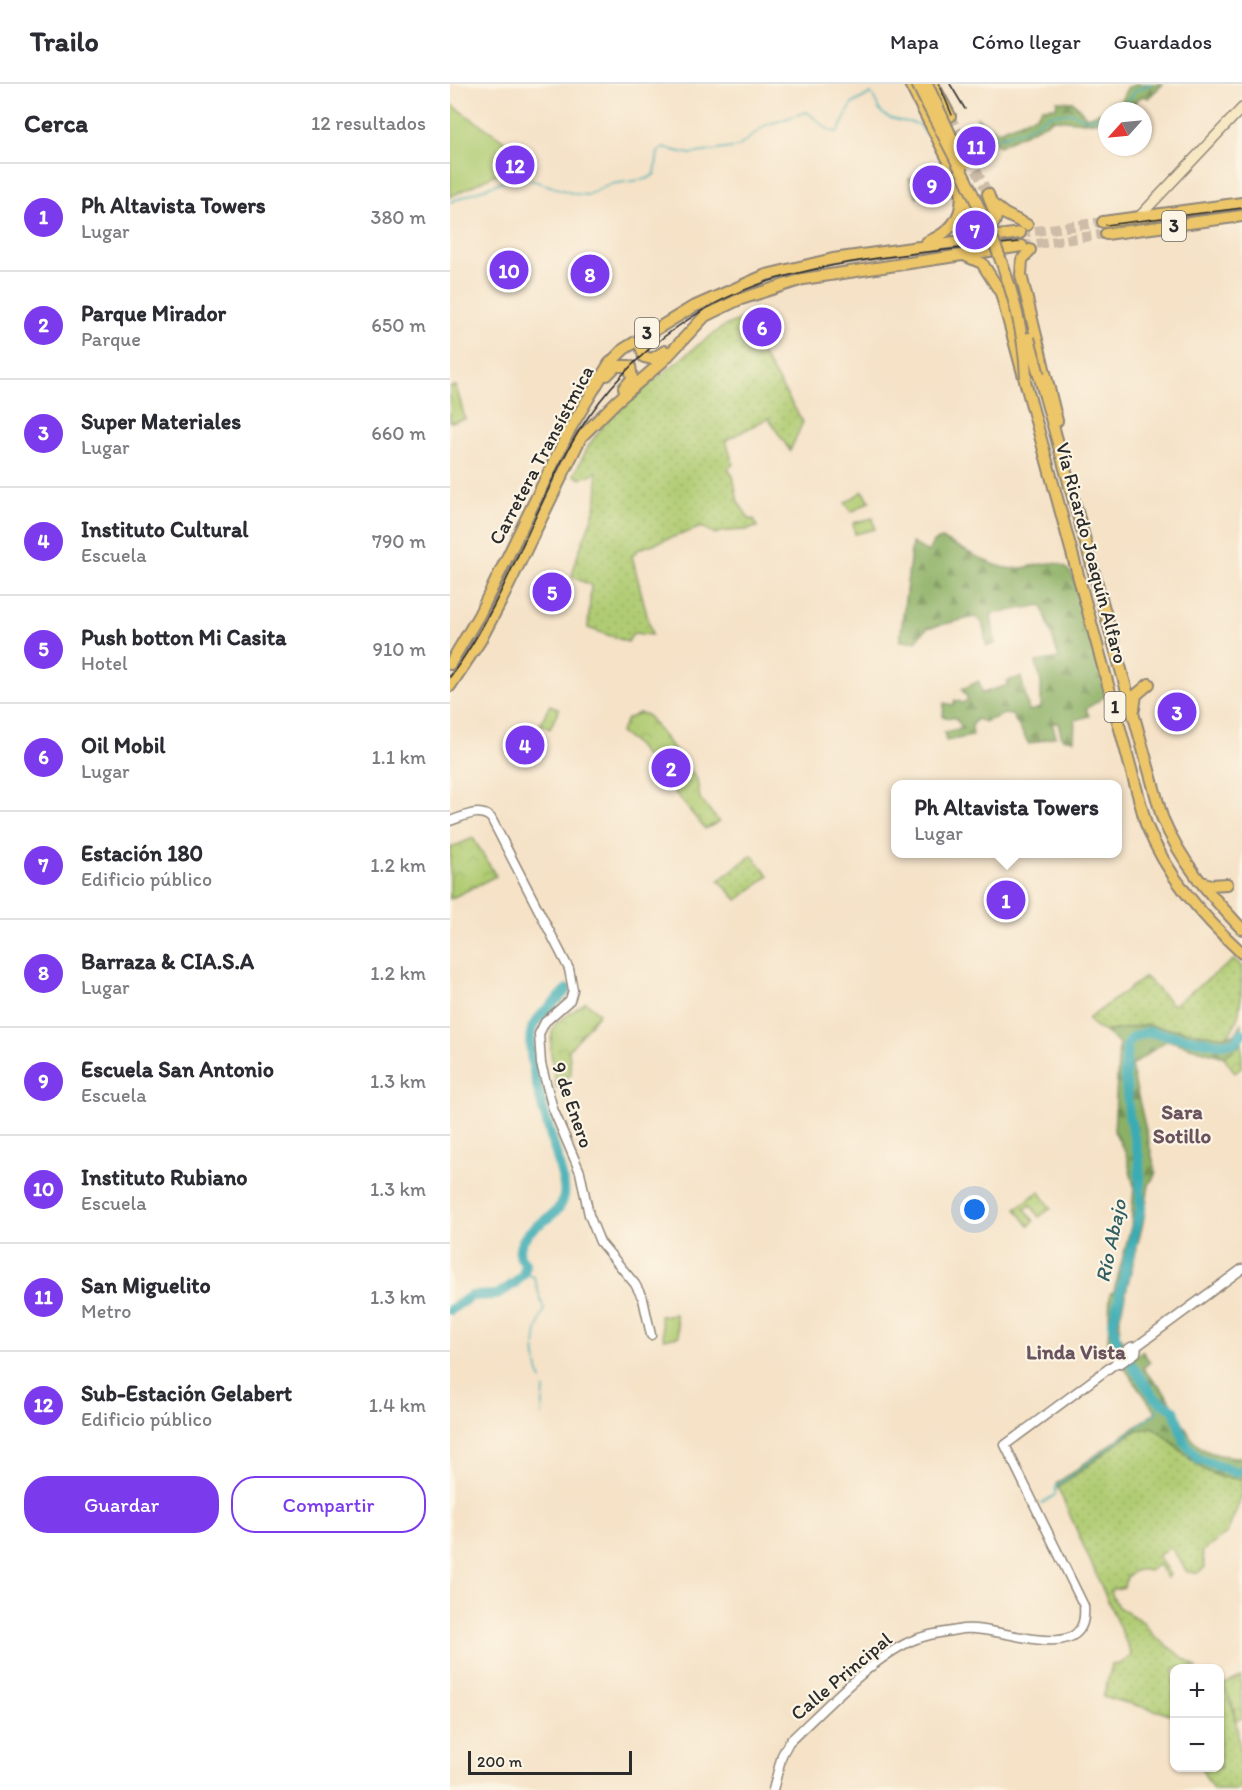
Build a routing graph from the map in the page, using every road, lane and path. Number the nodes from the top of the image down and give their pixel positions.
1 (910, 84) edge
2 (917, 84) edge
3 (927, 84) edge
4 (933, 84) edge
5 (1242, 108) edge
6 (950, 116) tunnel mouth
7 (957, 176) junction
8 (1160, 196) junction
9 (1242, 203) edge
10 (1165, 214) junction
11 (1242, 216) edge
12 (1138, 218) junction
13 (1103, 222) tunnel mouth
14 (1106, 234) tunnel mouth
15 (911, 247) junction
16 (957, 255) junction
17 (1022, 280) junction
18 (1001, 293) junction
19 (680, 314) junction
20 (705, 316) junction
21 (1026, 378) junction
22 (578, 416) junction
23 (581, 437) junction
24 (1057, 440) junction
25 (1103, 660) junction
26 (450, 664) edge
27 (1149, 684) dead end
28 (450, 686) edge
29 (1125, 690) junction
30 (1136, 728) junction
31 (450, 821) edge
32 (1197, 880) junction
33 (1227, 884) dead end
34 (1212, 897) junction
35 (1199, 909) junction
36 (1208, 919) junction
37 (1242, 929) edge
38 (1242, 953) edge
39 (1242, 1269) edge
40 (651, 1335) dead end
41 (773, 1790) edge

1 - 7 main road
2 - 21 main road, bridge
3 - 24 main road, Vía Ricardo Joaquín Alfaro / 1, bridge
4 - 6 main road
5 - 8 main road
7 - 15 main road
7 - 15 main road, Carretera Transístmica / 3
8 - 10 main road
8 - 12 main road
9 - 10 main road, 3
10 - 12 main road, 3
11 - 14 main road, 3
12 - 13 main road, 3
15 - 19 main road, Carretera Transístmica / 3
16 - 17 main road, Carretera Transístmica / 3
16 - 18 main road
16 - 20 main road, Carretera Transístmica / 3
17 - 18 main road
17 - 24 main road
18 - 21 main road
19 - 20 main road
19 - 22 main road, Carretera Transístmica / 3
20 - 23 main road, Carretera Transístmica / 3
21 - 25 main road, Vía Ricardo Joaquín Alfaro / 1
22 - 23 main road
22 - 26 main road, Carretera Transístmica / 3
23 - 28 main road, Carretera Transístmica / 3
24 - 29 main road, Vía Ricardo Joaquín Alfaro / 1
25 - 29 main road
25 - 35 main road, Vía Ricardo Joaquín Alfaro / 1
27 - 30 main road
29 - 30 main road, Vía Ricardo Joaquín Alfaro / 1
30 - 32 main road, Vía Ricardo Joaquín Alfaro / 1
31 - 40 street, 9 de Enero
32 - 33 main road
32 - 34 main road, Vía Ricardo Joaquín Alfaro / 1
34 - 35 main road
34 - 37 main road, Vía Ricardo Joaquín Alfaro / 1
35 - 36 main road, Vía Ricardo Joaquín Alfaro / 1
36 - 37 main road
36 - 38 main road, Vía Ricardo Joaquín Alfaro / 1
39 - 41 street, Calle Principal

